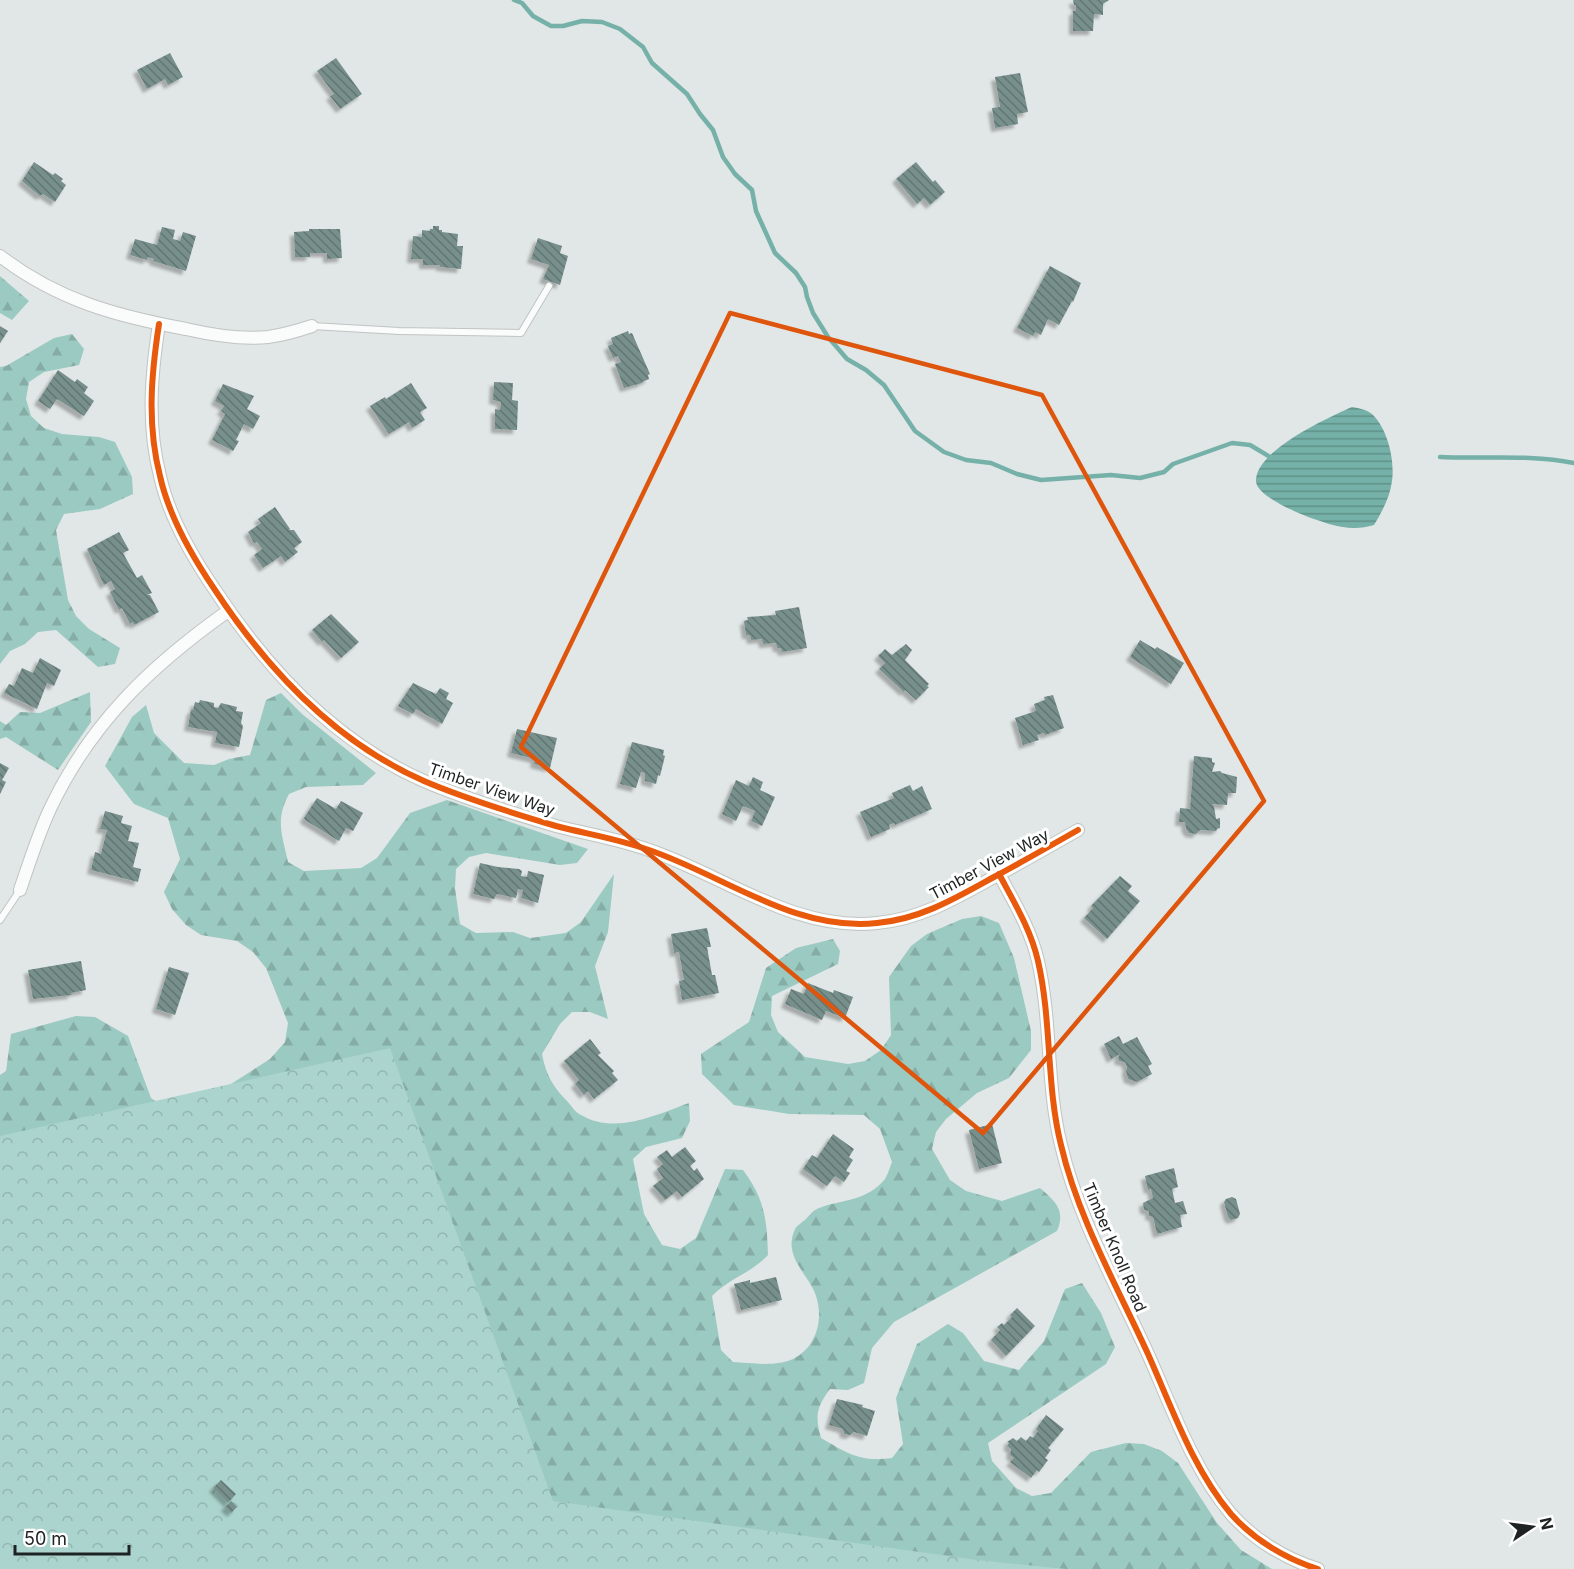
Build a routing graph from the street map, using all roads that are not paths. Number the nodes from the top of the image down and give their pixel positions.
1 (0, 256) edge
2 (549, 286) dead end
3 (159, 324) junction
4 (312, 326) joint
5 (228, 611) junction
6 (1078, 830) dead end
7 (999, 874) junction
8 (20, 890) joint
9 (0, 920) edge
10 (1318, 1569) edge

1 - 3 street
2 - 4 lane
3 - 4 street
3 - 5 street, Timber View Way
5 - 7 street, Timber View Way
5 - 8 street
6 - 7 street, Timber View Way
7 - 10 street, Timber Knoll Road
8 - 9 lane

